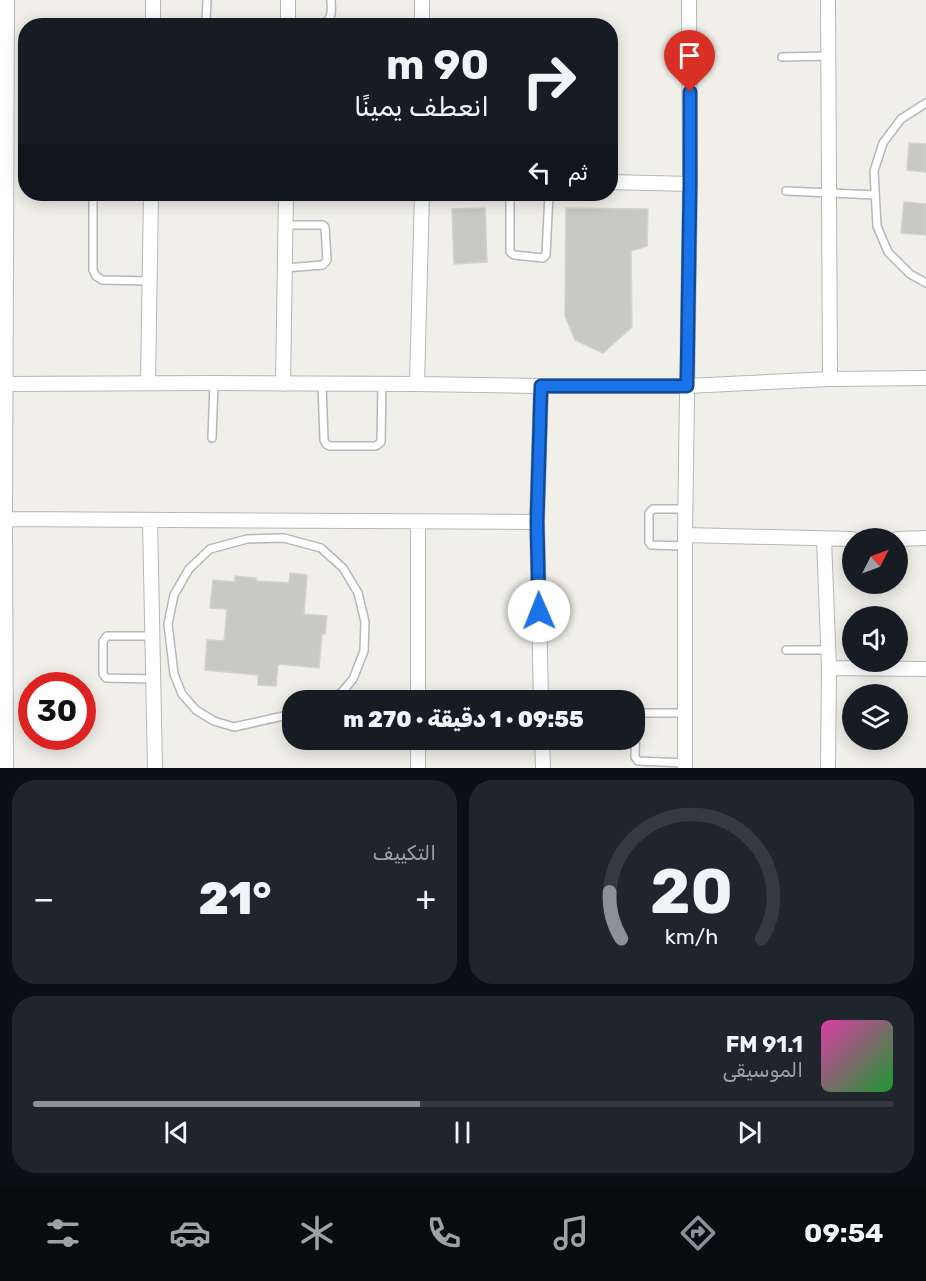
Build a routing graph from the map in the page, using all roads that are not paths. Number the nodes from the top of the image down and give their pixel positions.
1 (7, 0) edge
2 (153, 0) edge
3 (207, 0) edge
4 (288, 0) edge
5 (331, 0) edge
6 (422, 0) edge
7 (689, 0) edge
8 (828, 0) edge
9 (153, 18) edge
10 (206, 18) edge
11 (288, 18) edge
12 (330, 18) edge
13 (422, 18) edge
14 (828, 56) junction
15 (782, 57) dead end
16 (926, 103) edge
17 (618, 182) edge
18 (690, 184) junction
19 (786, 191) dead end
20 (828, 192) junction
21 (875, 195) junction
22 (93, 201) edge
23 (151, 201) edge
24 (286, 201) edge
25 (422, 201) edge
26 (510, 201) edge
27 (549, 201) edge
28 (285, 225) junction
29 (285, 268) junction
30 (150, 281) junction
31 (926, 283) edge
32 (926, 378) edge
33 (830, 379) junction
34 (148, 383) junction
35 (214, 383) junction
36 (5, 384) junction
37 (283, 384) junction
38 (322, 384) junction
39 (382, 384) junction
40 (417, 384) junction
41 (541, 386) junction
42 (687, 386) junction
43 (212, 438) dead end
44 (686, 509) junction
45 (5, 519) junction
46 (150, 520) junction
47 (268, 521) junction
48 (418, 522) junction
49 (537, 522) junction
50 (268, 538) junction
51 (908, 538) edge
52 (926, 538) edge
53 (825, 539) junction
54 (842, 539) edge
55 (685, 540) junction
56 (152, 636) junction
57 (786, 650) dead end
58 (829, 650) junction
59 (153, 653) junction
60 (171, 653) junction
61 (829, 668) junction
62 (926, 669) edge
63 (153, 679) junction
64 (344, 690) edge
65 (418, 690) edge
66 (541, 690) edge
67 (685, 713) junction
68 (282, 716) edge
69 (418, 750) edge
70 (542, 750) edge
71 (685, 765) edge
72 (6, 768) edge
73 (155, 768) edge
74 (418, 768) edge
75 (543, 768) edge
76 (828, 768) edge

1 - 36 street
2 - 9 street
3 - 10 lane
4 - 11 street
5 - 12 lane
6 - 13 street
7 - 18 street
8 - 14 street
14 - 15 lane
14 - 20 street
16 - 21 lane
17 - 18 street
18 - 42 street
19 - 20 lane
20 - 21 lane
20 - 33 street
21 - 31 lane
22 - 30 lane
23 - 30 street
24 - 28 street
25 - 40 street
26 - 27 lane
28 - 29 street
28 - 29 lane
29 - 37 street
30 - 34 street
32 - 33 street
33 - 42 street
34 - 35 street
34 - 36 street
35 - 37 street
35 - 43 lane
36 - 45 street
37 - 38 street
38 - 39 street
38 - 39 lane
39 - 40 street
40 - 41 street
41 - 42 street
41 - 49 street
42 - 44 street
44 - 55 street
44 - 55 lane
45 - 46 street
45 - 72 street
46 - 47 street
46 - 56 street
47 - 48 street
47 - 50 lane
48 - 49 street
48 - 65 street
49 - 66 street
50 - 60 lane
50 - 64 lane
51 - 52 street
53 - 54 street
53 - 55 street
53 - 58 street
55 - 67 street
56 - 59 street
56 - 63 lane
57 - 58 lane
58 - 61 street
59 - 60 lane
59 - 63 street
60 - 68 lane
61 - 62 street
61 - 76 street
63 - 73 street
67 - 71 street
67 - 71 lane
69 - 74 street
70 - 75 street

